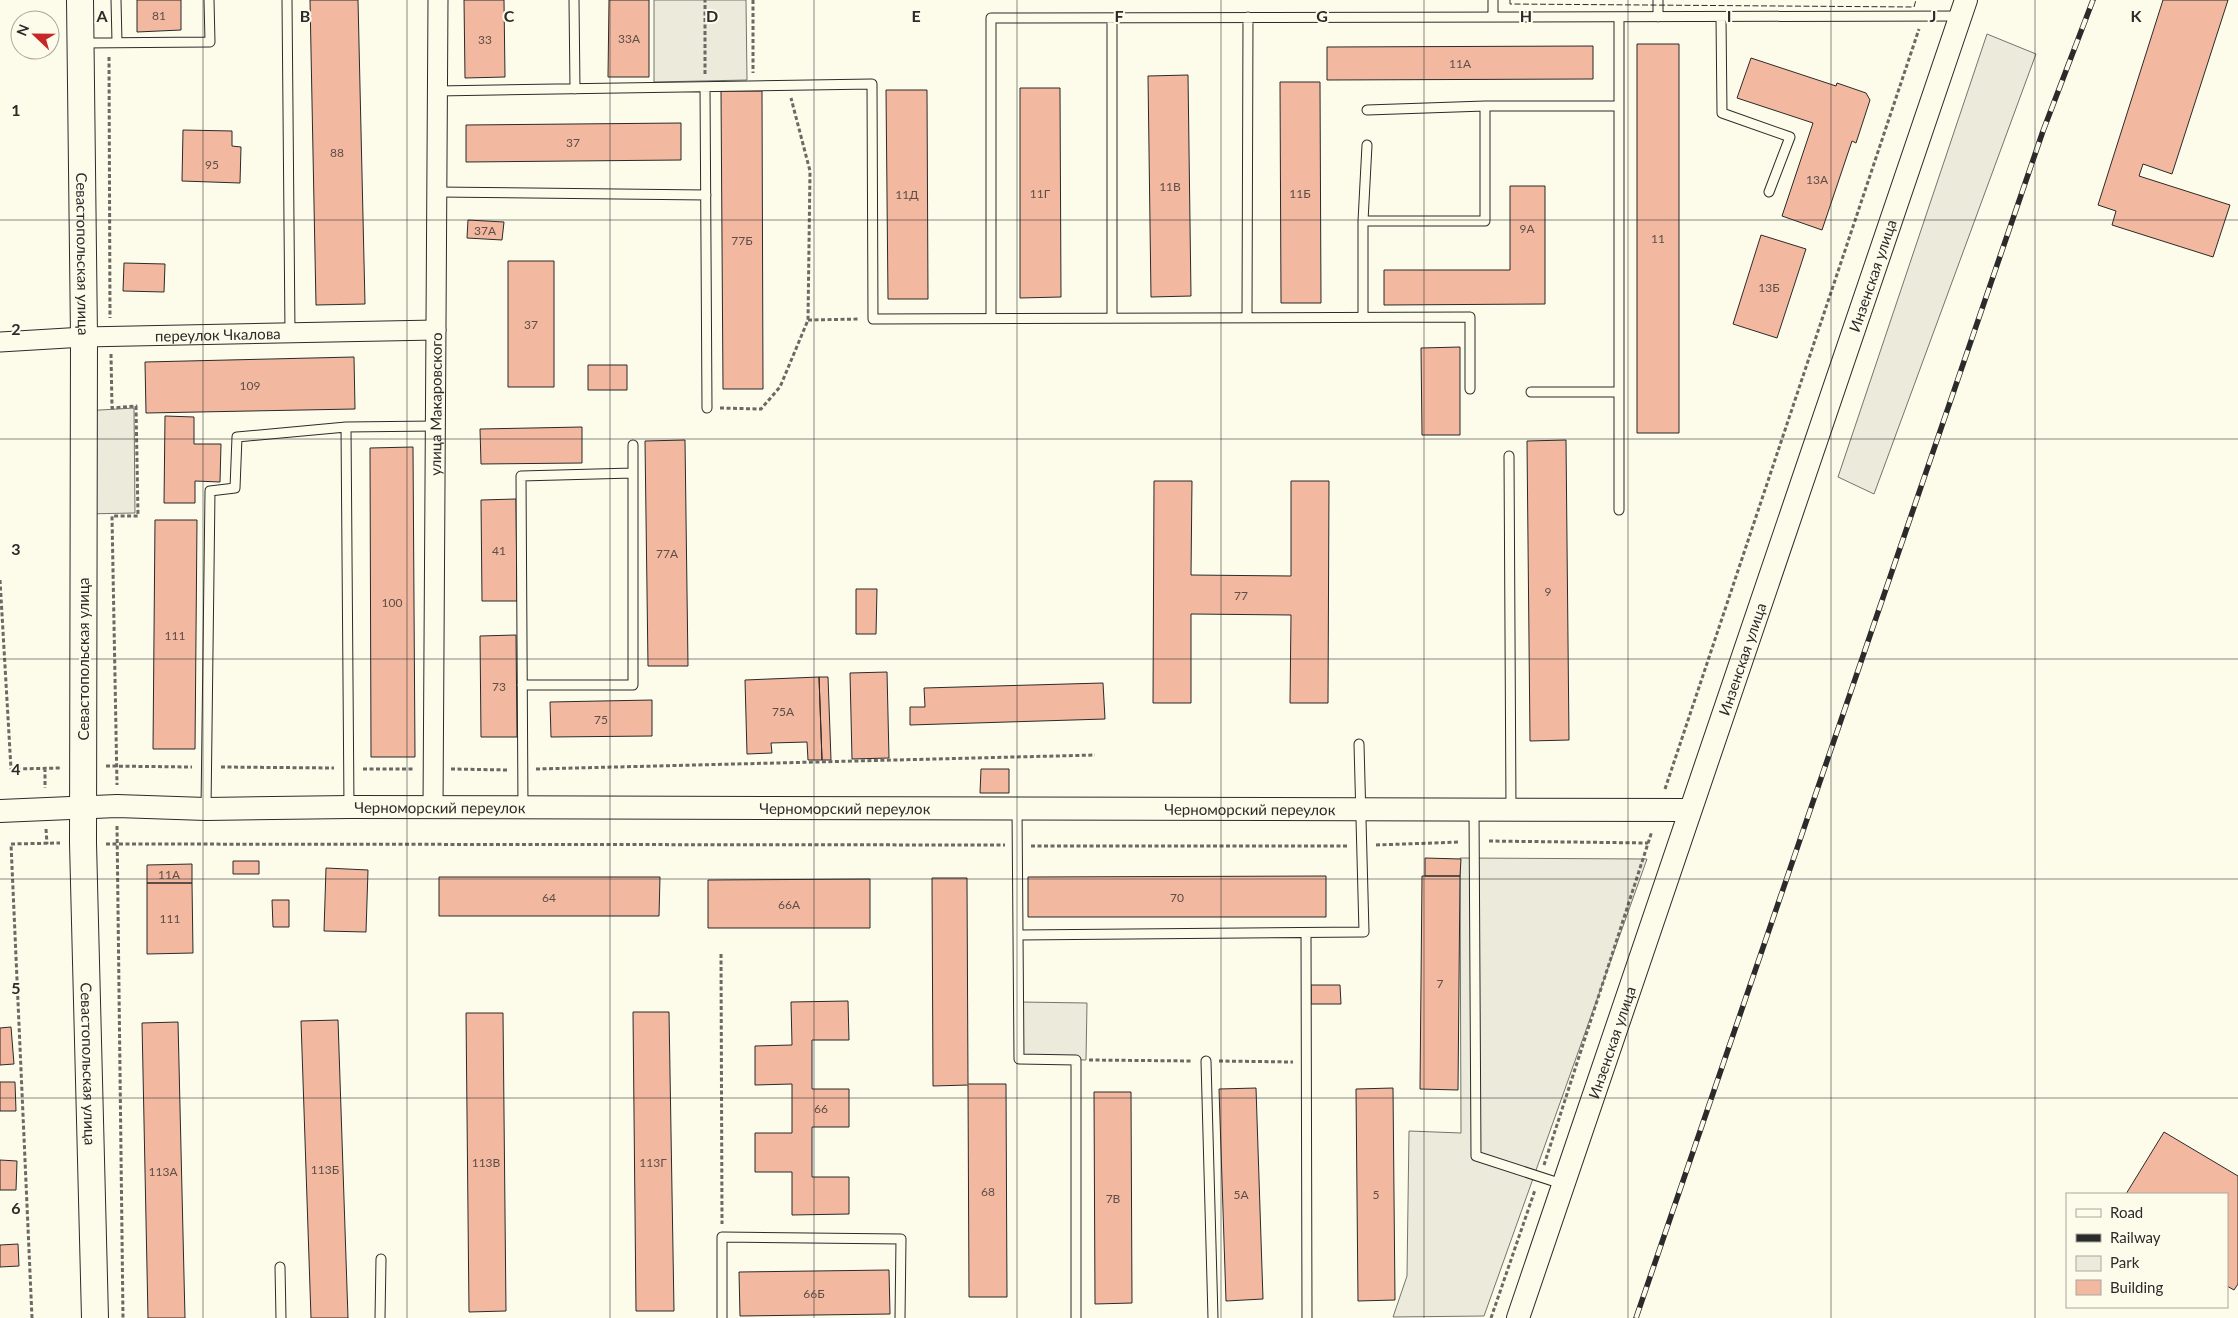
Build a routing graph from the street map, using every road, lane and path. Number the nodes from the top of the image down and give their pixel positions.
1 (80, 0) edge
2 (116, 0) edge
3 (209, 0) edge
4 (288, 0) edge
5 (438, 0) edge
6 (574, 0) edge
7 (705, 0) edge
8 (753, 0) edge
9 (1493, 0) edge
10 (1658, 0) edge
11 (1963, 8) edge
12 (1923, 16) junction
13 (1248, 17) junction
14 (1493, 17) junction
15 (1619, 17) junction
16 (1658, 17) junction
17 (1721, 17) junction
18 (1112, 18) junction
19 (113, 42) junction
20 (80, 43) junction
21 (754, 86) junction
22 (788, 86) junction
23 (705, 87) junction
24 (575, 89) junction
25 (437, 92) junction
26 (1485, 106) junction
27 (1619, 106) junction
28 (1367, 110) dead end
29 (1366, 146) dead end
30 (437, 192) junction
31 (1770, 192) dead end
32 (706, 195) junction
33 (1363, 221) junction
34 (1363, 317) junction
35 (991, 318) junction
36 (1112, 318) junction
37 (1248, 318) junction
38 (873, 319) junction
39 (808, 320) junction
40 (436, 330) junction
41 (290, 333) junction
42 (84, 337) junction
43 (110, 337) junction
44 (0, 342) edge
45 (1470, 389) dead end
46 (1531, 392) dead end
47 (1619, 392) junction
48 (707, 408) joint
49 (435, 426) junction
50 (346, 427) junction
51 (633, 445) dead end
52 (1509, 456) dead end
53 (633, 473) junction
54 (1619, 510) dead end
55 (0, 580) edge
56 (522, 685) junction
57 (1360, 744) dead end
58 (1095, 755) dead end
59 (117, 766) junction
60 (83, 767) junction
61 (206, 767) junction
62 (349, 768) junction
63 (434, 769) junction
64 (522, 770) junction
65 (117, 806) junction
66 (83, 807) junction
67 (349, 807) junction
68 (433, 808) junction
69 (522, 808) junction
70 (1017, 808) junction
71 (206, 809) junction
72 (1360, 809) junction
73 (1474, 810) junction
74 (1511, 810) junction
75 (1658, 810) junction
76 (1690, 810) junction
77 (0, 811) edge
78 (1474, 841) junction
79 (83, 843) junction
80 (1648, 843) junction
81 (117, 844) junction
82 (1017, 846) junction
83 (1361, 846) junction
84 (1306, 932) junction
85 (1018, 935) junction
86 (721, 954) dead end
87 (1206, 1060) dead end
88 (1540, 1177) junction
89 (1562, 1184) junction
90 (722, 1237) junction
91 (380, 1259) dead end
92 (280, 1267) dead end
93 (32, 1318) edge
94 (95, 1318) edge
95 (124, 1318) edge
96 (281, 1318) edge
97 (380, 1318) edge
98 (722, 1318) edge
99 (900, 1318) edge
100 (1076, 1318) edge
101 (1213, 1318) edge
102 (1307, 1318) edge
103 (1491, 1318) edge
104 (1518, 1318) edge

1 - 20 main road, Севастопольская улица
2 - 19 lane
3 - 19 lane
4 - 41 lane
5 - 25 street, улица Макаровского
6 - 24 lane
7 - 23 path
8 - 21 path
9 - 14 lane
10 - 16 lane
11 - 12 lane
11 - 76 street, Инзенская улица
12 - 17 lane
12 - 75 path
13 - 14 lane
13 - 18 lane
13 - 37 lane
14 - 15 lane
15 - 16 lane
15 - 27 lane
16 - 17 lane
17 - 31 lane
18 - 35 lane
18 - 36 lane
19 - 20 lane
19 - 43 path
20 - 42 main road, Севастопольская улица
21 - 22 lane
21 - 23 lane
22 - 38 lane
22 - 39 path
23 - 24 lane
23 - 32 lane
24 - 25 lane
25 - 30 street, улица Макаровского
26 - 27 lane
26 - 28 lane
26 - 33 lane
27 - 47 lane
29 - 33 lane
30 - 32 lane
30 - 40 street, улица Макаровского
32 - 48 lane
33 - 34 lane
34 - 37 lane
34 - 45 lane
35 - 36 lane
35 - 38 lane
36 - 37 lane
38 - 39 path
39 - 48 path
40 - 41 street, переулок Чкалова
40 - 49 street, улица Макаровского
41 - 43 street, переулок Чкалова
42 - 43 street, переулок Чкалова
42 - 44 street, переулок Чкалова
42 - 60 main road, Севастопольская улица
43 - 59 path
46 - 47 lane
47 - 54 lane
49 - 50 lane
49 - 63 street, улица Макаровского
50 - 61 lane
50 - 62 lane
51 - 53 lane
52 - 74 lane
53 - 56 lane
53 - 56 lane
55 - 60 path
56 - 64 lane
57 - 72 lane
58 - 64 path
59 - 60 path
59 - 61 path
59 - 65 path
60 - 66 main road, Севастопольская улица
61 - 62 path
61 - 71 lane
62 - 63 path
62 - 67 lane
63 - 64 path
63 - 68 street, улица Макаровского
64 - 69 lane
65 - 66 street, Черноморский переулок
65 - 71 street, Черноморский переулок
65 - 81 path
66 - 77 street, Черноморский переулок
66 - 79 main road, Севастопольская улица
67 - 68 street, Черноморский переулок
67 - 71 street, Черноморский переулок
68 - 69 street, Черноморский переулок
69 - 70 street, Черноморский переулок
70 - 72 street, Черноморский переулок
70 - 82 lane
72 - 73 street, Черноморский переулок
72 - 83 lane
73 - 74 street, Черноморский переулок
73 - 78 lane
74 - 75 street, Черноморский переулок
75 - 76 street, Черноморский переулок
75 - 80 path
76 - 89 street, Инзенская улица
78 - 80 path
78 - 83 path
78 - 88 lane
79 - 81 path
79 - 93 path
79 - 94 main road, Севастопольская улица
80 - 88 path
81 - 82 path
81 - 95 path
82 - 83 path
82 - 85 lane
83 - 84 lane
84 - 85 lane
84 - 102 lane
85 - 100 lane
86 - 90 path
87 - 101 lane
88 - 89 lane
88 - 103 path
89 - 104 street, Инзенская улица
90 - 98 lane
90 - 99 lane
91 - 97 lane
92 - 96 lane

